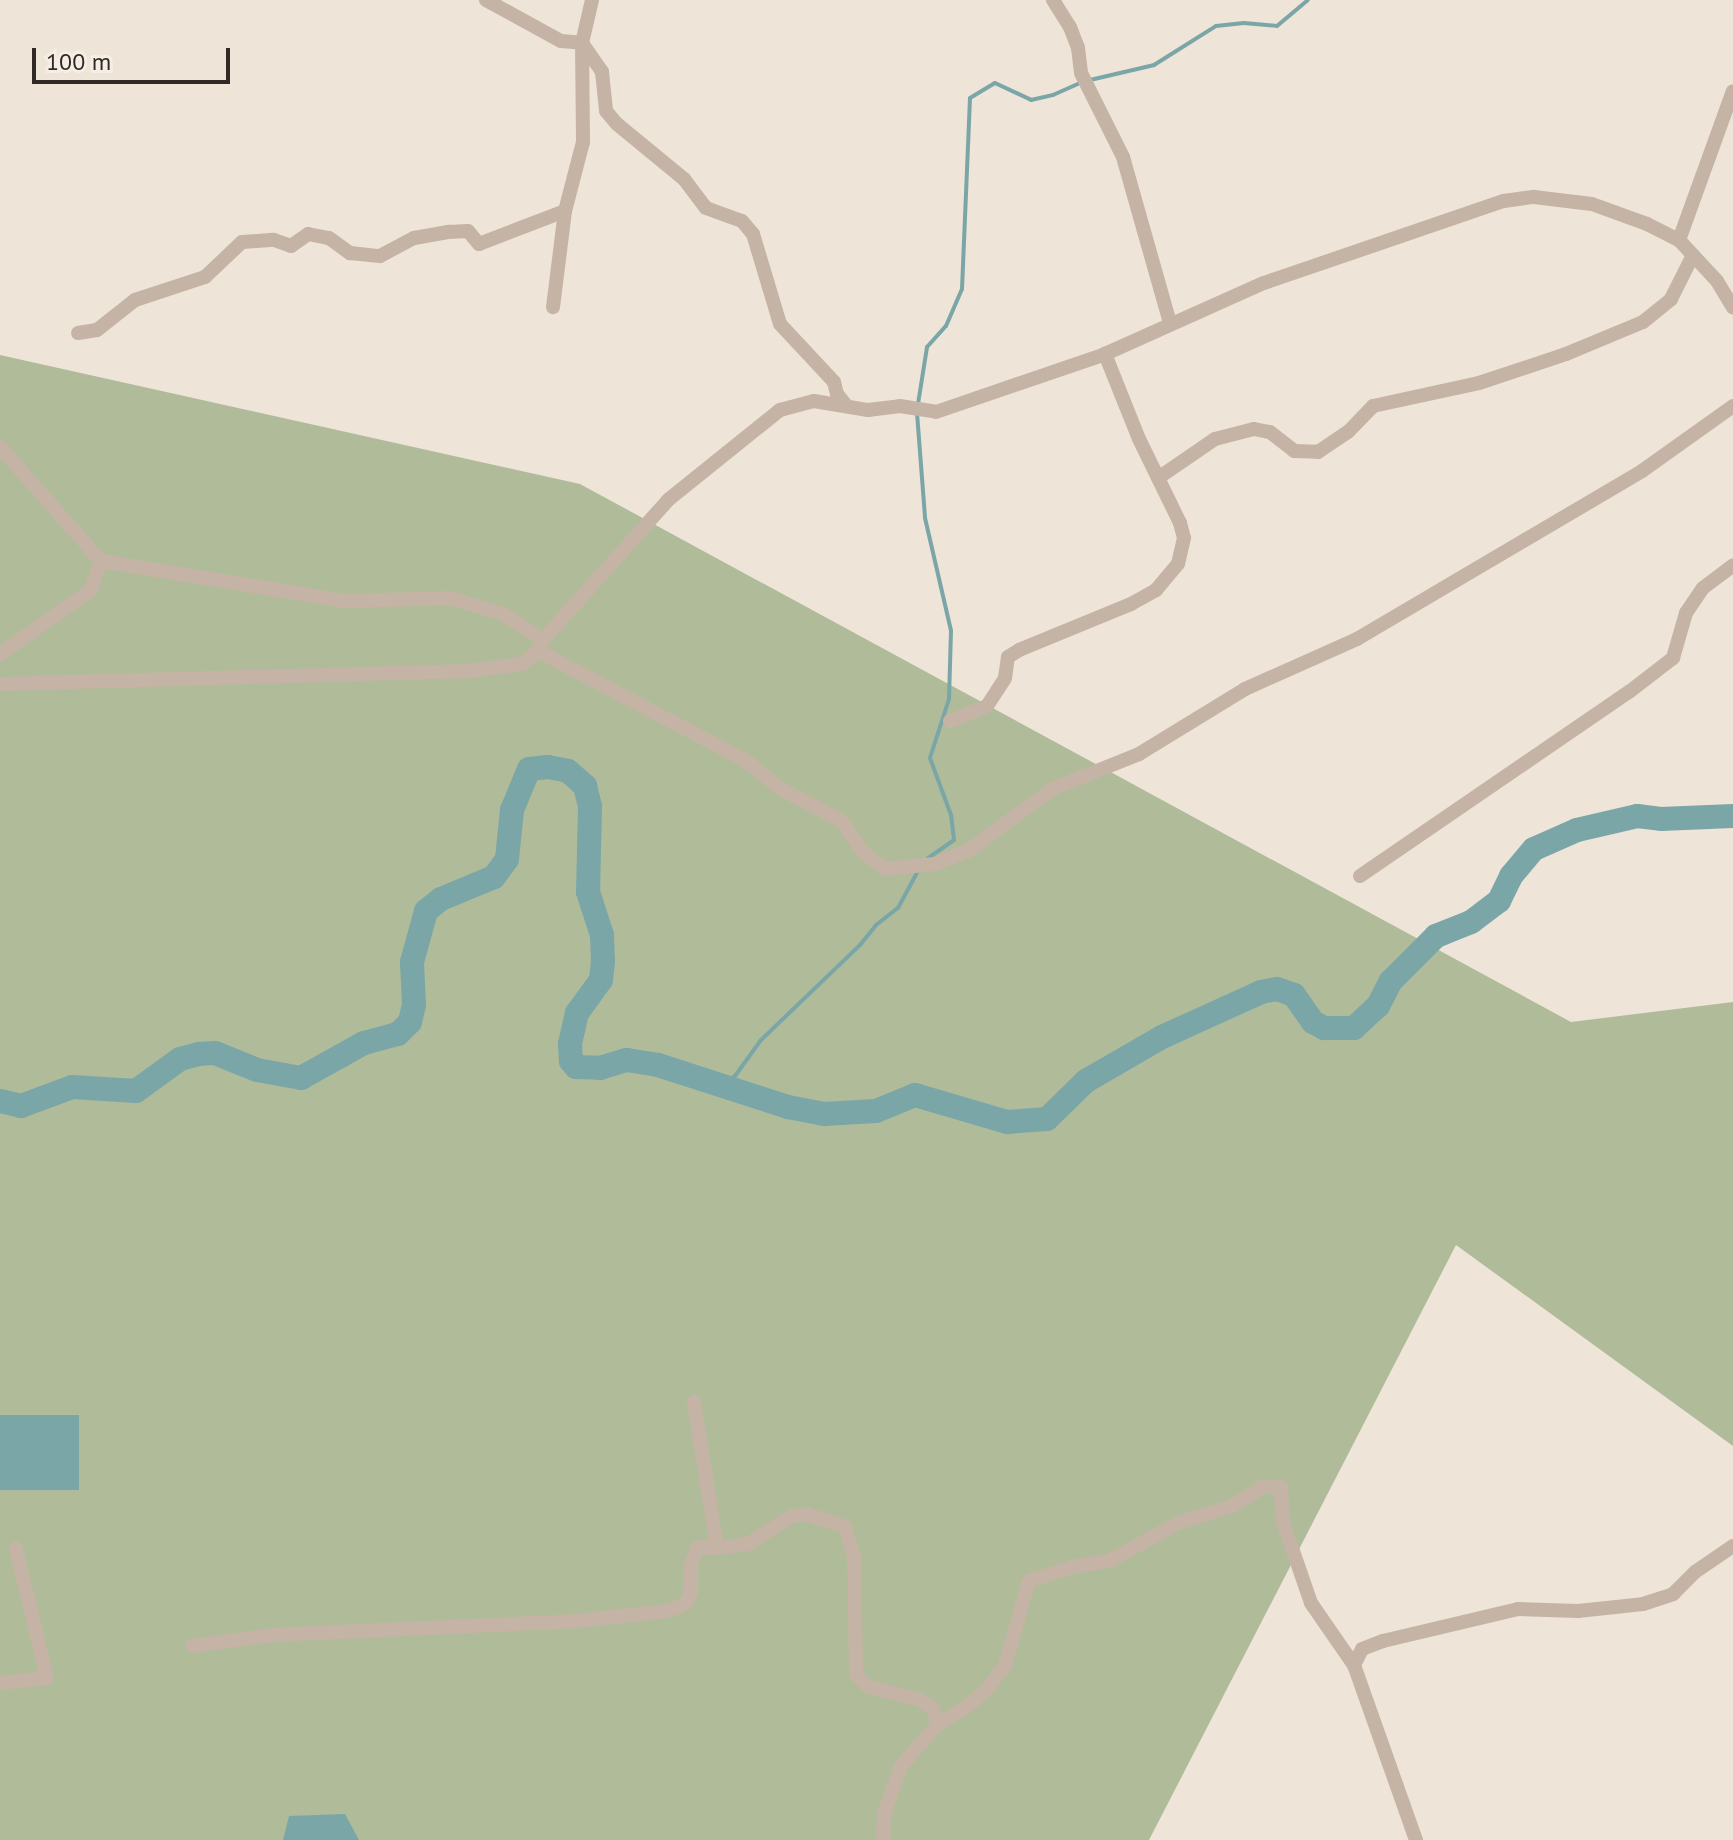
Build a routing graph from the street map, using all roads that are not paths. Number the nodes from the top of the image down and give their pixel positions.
1 (486, 0) edge
2 (592, 0) edge
3 (1053, 0) edge
4 (582, 43) junction
5 (1733, 91) edge
6 (565, 211) junction
7 (1679, 240) junction
8 (1693, 255) junction
9 (553, 307) dead end
10 (1733, 308) edge
11 (1170, 323) junction
12 (78, 333) dead end
13 (1105, 354) junction
14 (846, 405) junction
15 (1733, 406) edge
16 (0, 447) edge
17 (1158, 478) junction
18 (101, 561) junction
19 (1733, 565) edge
20 (541, 646) junction
21 (0, 654) edge
22 (0, 684) edge
23 (950, 721) dead end
24 (1360, 876) dead end
25 (694, 1402) dead end
26 (1733, 1546) edge
27 (717, 1548) junction
28 (16, 1549) dead end
29 (192, 1646) dead end
30 (1354, 1665) junction
31 (0, 1683) edge
32 (938, 1724) junction
33 (883, 1840) edge
34 (1416, 1840) edge

1 - 4 street
2 - 4 street
3 - 11 street
4 - 6 street
4 - 14 street
5 - 7 street
6 - 9 street
6 - 12 street
7 - 8 street
7 - 11 street
8 - 10 street
8 - 17 street
11 - 13 street
13 - 14 street
13 - 17 street
14 - 20 street
15 - 20 street
16 - 18 street
17 - 23 street
18 - 20 street
18 - 21 street
19 - 24 street
20 - 22 street
25 - 27 street
26 - 30 street
27 - 29 street
27 - 32 street
28 - 31 street
30 - 32 street
30 - 34 street
32 - 33 street

